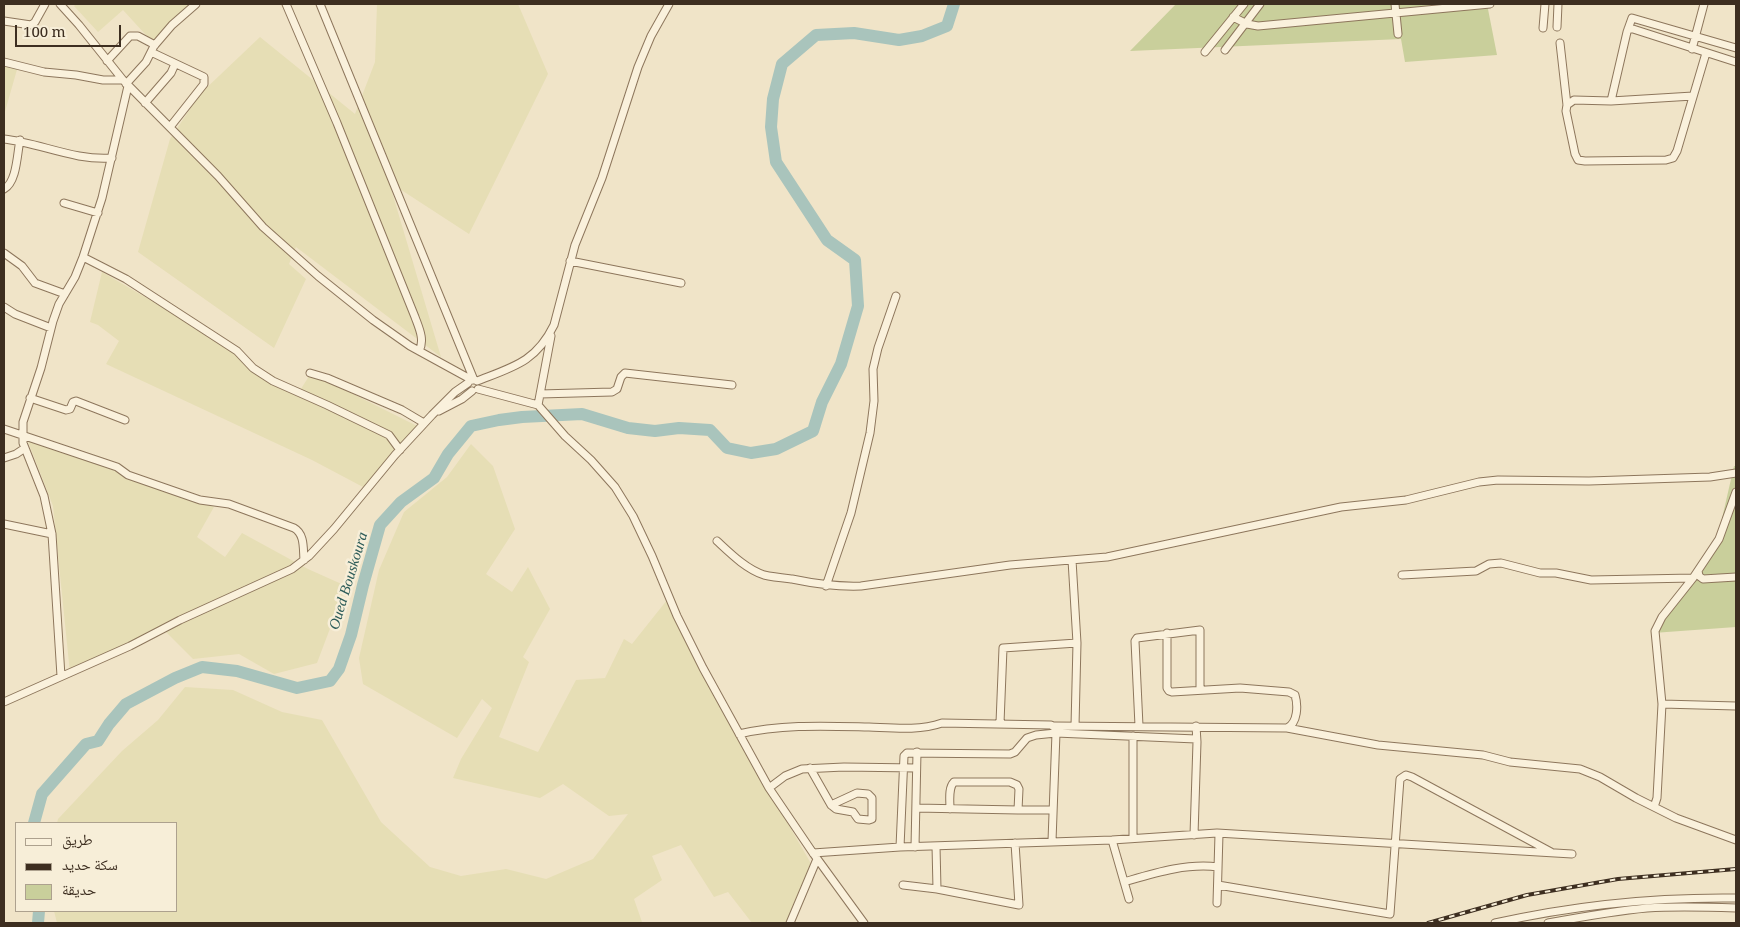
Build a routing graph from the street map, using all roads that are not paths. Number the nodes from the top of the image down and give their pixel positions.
1 (45, 4) edge
2 (60, 4) edge
3 (196, 4) edge
4 (286, 4) edge
5 (320, 4) edge
6 (669, 4) edge
7 (1244, 4) edge
8 (1260, 4) edge
9 (1395, 4) edge
10 (1490, 4) edge
11 (1545, 4) edge
12 (1558, 4) edge
13 (1704, 4) edge
14 (1396, 13) junction
15 (1233, 17) junction
16 (1642, 20) junction
17 (4, 21) edge
18 (1245, 23) junction
19 (1557, 27) dead end
20 (1543, 28) dead end
21 (1224, 29) junction
22 (1628, 29) junction
23 (1640, 31) junction
24 (1398, 34) dead end
25 (1696, 36) junction
26 (1235, 37) junction
27 (1560, 43) dead end
28 (153, 48) junction
29 (1692, 48) junction
30 (1736, 48) edge
31 (1225, 50) dead end
32 (1205, 52) dead end
33 (1706, 53) junction
34 (107, 61) junction
35 (4, 62) edge
36 (1736, 62) edge
37 (175, 64) junction
38 (126, 83) junction
39 (1693, 96) junction
40 (1611, 101) junction
41 (145, 102) junction
42 (1568, 104) junction
43 (170, 127) junction
44 (4, 138) edge
45 (20, 140) junction
46 (112, 158) junction
47 (4, 189) edge
48 (64, 203) dead end
49 (98, 213) junction
50 (4, 253) edge
51 (83, 257) junction
52 (570, 261) junction
53 (681, 283) dead end
54 (65, 294) junction
55 (896, 296) dead end
56 (4, 307) edge
57 (554, 325) junction
58 (51, 328) junction
59 (419, 351) junction
60 (310, 373) dead end
61 (473, 384) junction
62 (732, 385) dead end
63 (540, 394) junction
64 (30, 398) junction
65 (538, 405) junction
66 (125, 420) dead end
67 (424, 423) junction
68 (4, 429) edge
69 (22, 435) junction
70 (25, 448) junction
71 (400, 450) junction
72 (4, 458) edge
73 (1736, 473) edge
74 (1736, 494) edge
75 (4, 524) edge
76 (52, 534) junction
77 (717, 541) dead end
78 (304, 560) junction
79 (1072, 560) junction
80 (1698, 571) junction
81 (1402, 575) dead end
82 (1736, 577) edge
83 (1693, 578) junction
84 (826, 586) junction
85 (1168, 633) junction
86 (1077, 643) junction
87 (61, 676) junction
88 (1200, 690) junction
89 (4, 702) edge
90 (1662, 704) junction
91 (1736, 706) edge
92 (1000, 723) junction
93 (1139, 726) junction
94 (1196, 726) junction
95 (1287, 728) junction
96 (1080, 729) junction
97 (1055, 730) junction
98 (739, 734) junction
99 (1133, 736) junction
100 (1196, 739) junction
101 (917, 752) junction
102 (810, 768) junction
103 (903, 768) junction
104 (916, 768) junction
105 (769, 788) junction
106 (831, 805) junction
107 (1654, 807) junction
108 (916, 808) junction
109 (950, 809) junction
110 (1018, 810) junction
111 (1053, 810) junction
112 (1219, 834) junction
113 (1194, 835) junction
114 (1132, 838) junction
115 (1112, 840) junction
116 (1736, 840) edge
117 (1052, 842) junction
118 (1015, 843) junction
119 (1394, 844) junction
120 (936, 846) junction
121 (900, 847) junction
122 (915, 847) junction
123 (1553, 853) junction
124 (1572, 854) dead end
125 (815, 856) junction
126 (1218, 867) junction
127 (1124, 882) junction
128 (903, 885) dead end
129 (1218, 885) junction
130 (936, 889) junction
131 (1736, 898) edge
132 (1130, 899) dead end
133 (1217, 903) dead end
134 (1736, 908) edge
135 (790, 923) edge
136 (864, 923) edge
137 (1495, 923) edge
138 (1548, 923) edge

1 - 17 street
2 - 34 street
3 - 28 street
4 - 59 street
5 - 61 street
6 - 52 street
7 - 15 street
8 - 18 street
9 - 14 street
10 - 14 street
11 - 20 street
12 - 19 street
13 - 25 street
14 - 18 street
14 - 24 street
15 - 18 street
15 - 21 street
16 - 22 street
16 - 23 street
16 - 25 street
18 - 26 street
21 - 26 street
21 - 32 street
22 - 23 street
22 - 40 street
23 - 29 street
25 - 29 street
25 - 30 street
26 - 31 street
27 - 42 street
28 - 34 street
28 - 37 street
28 - 38 street
29 - 33 street
33 - 36 street
33 - 39 street
34 - 38 street
35 - 38 street
37 - 41 street
37 - 43 street
38 - 41 street
38 - 46 street
39 - 40 street
39 - 42 street
40 - 42 street
41 - 43 street
43 - 59 street
44 - 45 street
45 - 46 street
45 - 47 street
46 - 49 street
48 - 49 street
49 - 51 street
50 - 54 street
51 - 54 street
51 - 71 street
52 - 53 street
52 - 57 street
54 - 58 street
55 - 84 street
56 - 58 street
57 - 61 street
57 - 63 street
58 - 64 street
59 - 61 street
60 - 67 street
61 - 65 street
61 - 67 street
62 - 63 street
63 - 65 street
64 - 66 street
64 - 69 street
65 - 98 street
67 - 71 street
68 - 69 street
69 - 70 street
69 - 78 street
70 - 72 street
70 - 76 street
71 - 78 street
73 - 79 street
74 - 80 street
75 - 76 street
76 - 87 street
77 - 84 street
78 - 87 street
79 - 84 street
79 - 86 street
80 - 82 street
80 - 83 street
81 - 83 street
83 - 90 street
85 - 88 street
85 - 88 street
85 - 93 street
86 - 92 street
86 - 96 street
87 - 89 street
88 - 95 street
90 - 91 street
90 - 107 street
92 - 97 street
92 - 98 street
93 - 94 street
93 - 96 street
94 - 95 street
94 - 100 street
95 - 107 street
96 - 97 street
96 - 99 street
97 - 101 street
97 - 111 street
98 - 105 street
99 - 100 street
99 - 114 street
100 - 113 street
101 - 103 street
101 - 104 street
102 - 103 street
102 - 105 street
102 - 106 street
103 - 104 street
103 - 121 street
104 - 108 street
105 - 125 street
106 - 106 street
107 - 116 street
108 - 109 street
108 - 122 street
109 - 110 street
109 - 110 street
110 - 111 street
111 - 117 street
112 - 113 street
112 - 119 street
112 - 126 street
113 - 114 street
114 - 115 street
115 - 117 street
115 - 127 street
117 - 118 street
118 - 120 street
118 - 130 street
119 - 123 street
119 - 123 street
119 - 129 street
120 - 122 street
120 - 130 street
121 - 122 street
121 - 125 street
123 - 124 street
125 - 135 street
125 - 136 street
126 - 127 street
126 - 129 street
127 - 132 street
128 - 130 street
129 - 133 street
131 - 137 street
134 - 138 street

